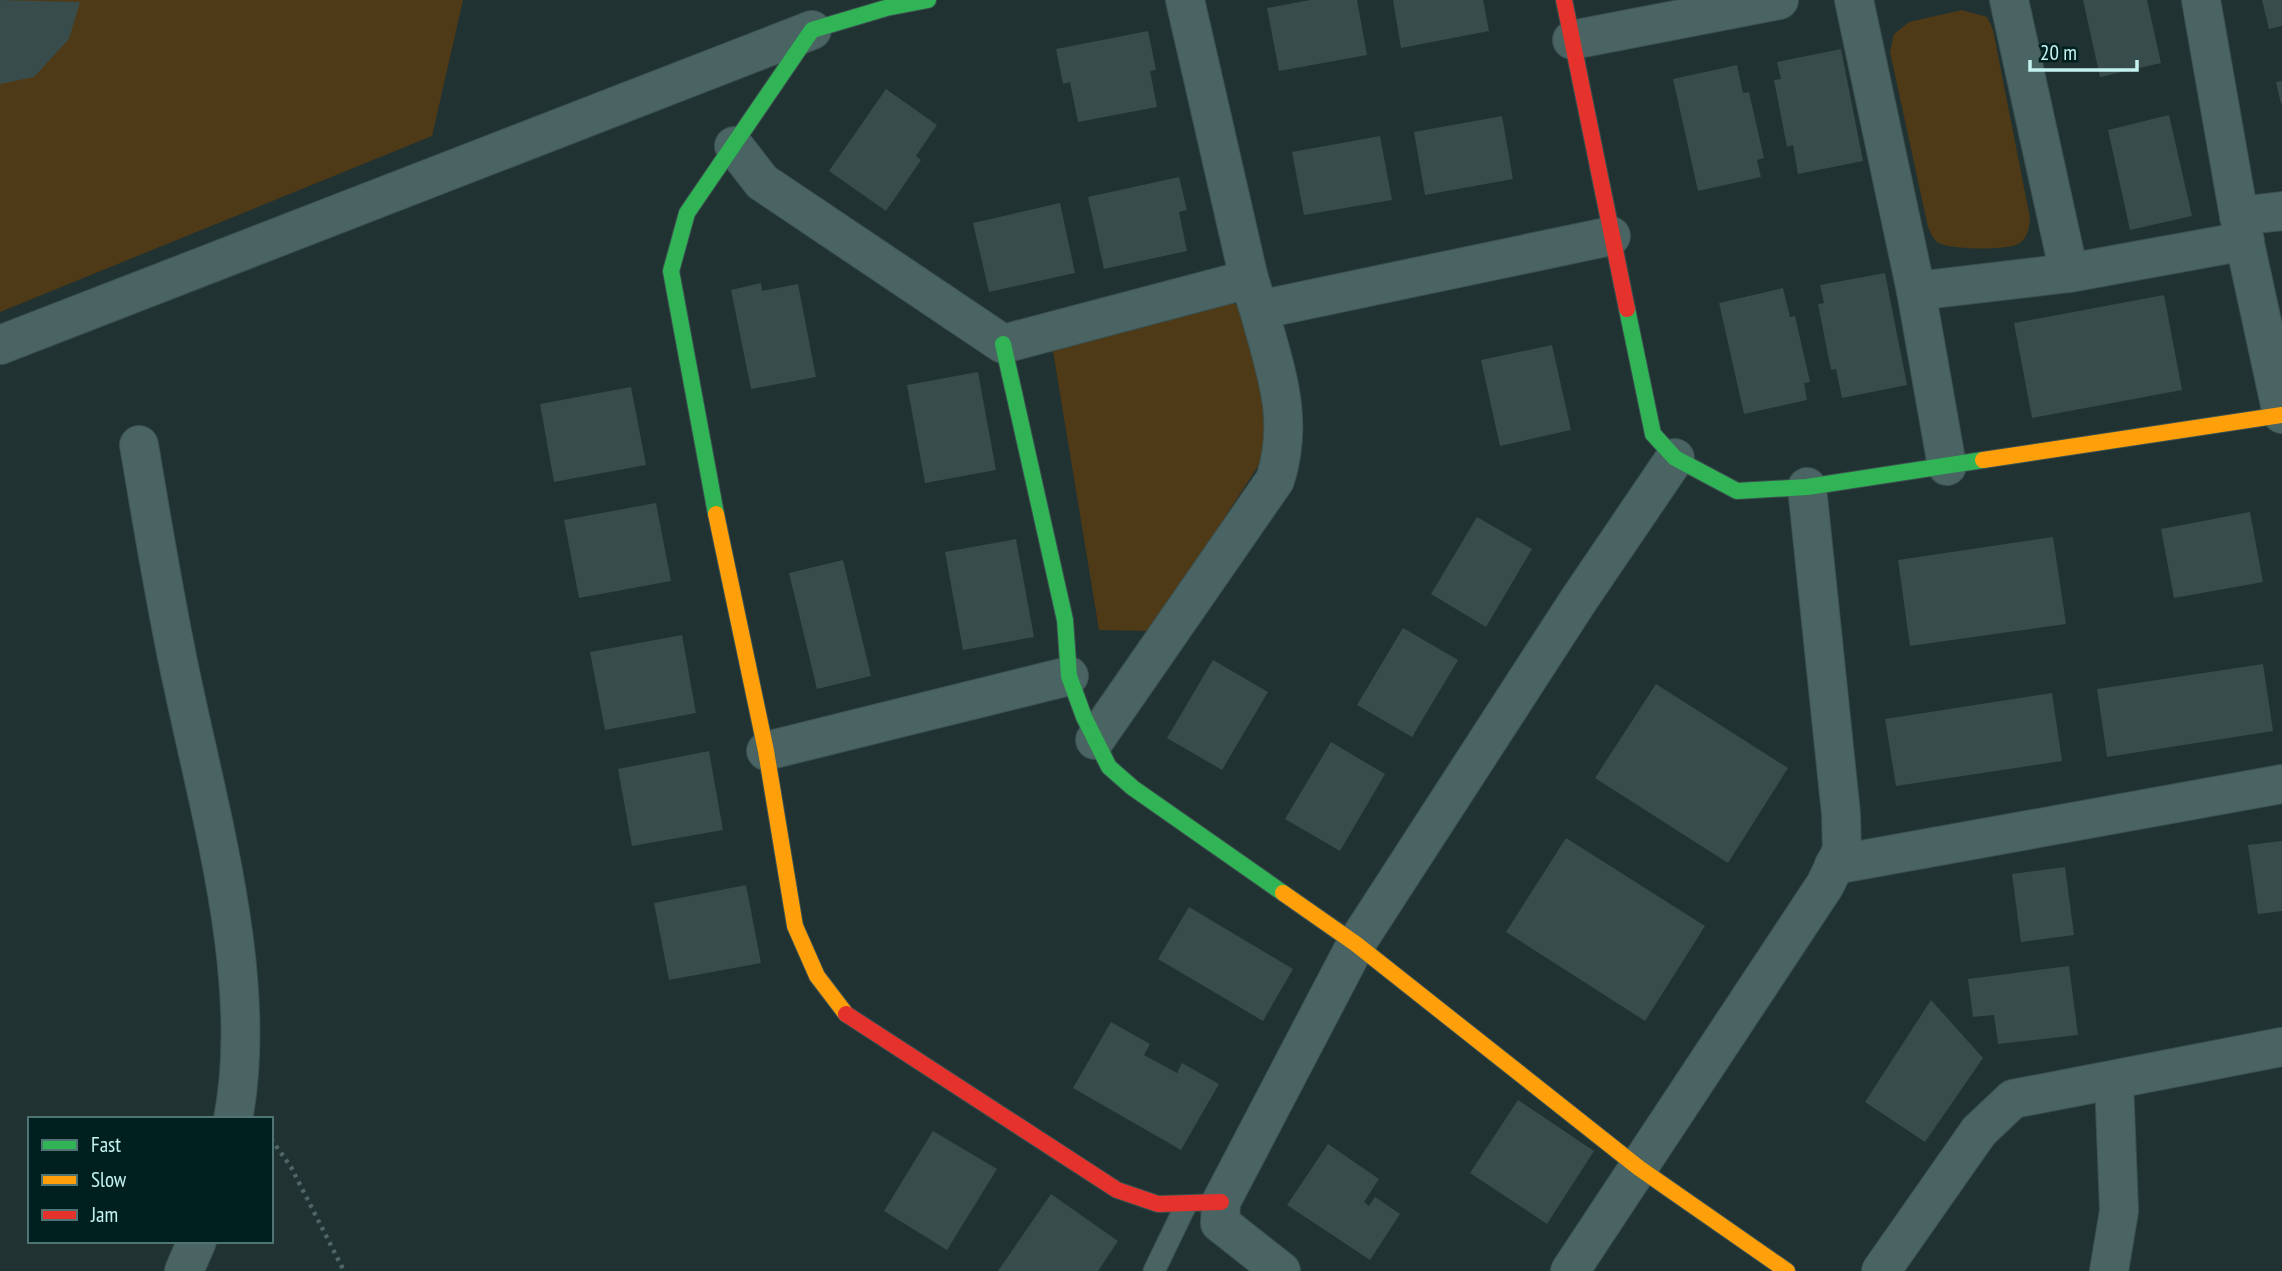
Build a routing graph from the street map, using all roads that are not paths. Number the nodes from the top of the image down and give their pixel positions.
1 (928, 0) edge
2 (1185, 0) edge
3 (1564, 0) edge
4 (1779, 0) edge
5 (1854, 0) edge
6 (2009, 0) edge
7 (2201, 0) edge
8 (885, 4) edge
9 (812, 30) junction
10 (1572, 40) junction
11 (734, 146) junction
12 (2282, 211) edge
13 (2242, 229) junction
14 (1611, 236) junction
15 (2069, 273) junction
16 (1916, 291) junction
17 (1254, 294) junction
18 (1003, 344) junction
19 (0, 345) edge
20 (2282, 414) edge
21 (139, 445) dead end
22 (1675, 458) junction
23 (1947, 466) junction
24 (1807, 487) junction
25 (1069, 676) junction
26 (1095, 740) junction
27 (766, 751) junction
28 (2282, 784) edge
29 (1834, 865) junction
30 (1356, 944) junction
31 (2282, 1047) edge
32 (2114, 1080) junction
33 (233, 1117) edge
34 (1639, 1168) junction
35 (1203, 1204) junction
36 (196, 1243) edge
37 (184, 1271) edge
38 (1154, 1271) edge
39 (1281, 1271) edge
40 (1570, 1271) edge
41 (1787, 1271) edge
42 (1881, 1271) edge
43 (2109, 1271) edge

1 - 8 street
2 - 17 street
3 - 10 street
4 - 10 street
5 - 16 street
6 - 15 street
7 - 13 street
8 - 9 street
9 - 11 street
9 - 19 street
10 - 14 street
11 - 18 street
11 - 27 street
12 - 13 street
13 - 15 street
13 - 20 street
14 - 17 street
14 - 22 street
15 - 16 street
16 - 23 street
17 - 18 street
17 - 26 street
18 - 25 street
20 - 23 street
21 - 33 street
22 - 24 street
22 - 30 street
23 - 24 street
24 - 29 street
25 - 26 street
25 - 27 street
26 - 30 street
27 - 35 street
28 - 29 street
29 - 34 street
30 - 34 street
30 - 35 street
31 - 32 street
32 - 42 street
32 - 43 street
34 - 40 street
34 - 41 street
35 - 38 lane
35 - 39 street
36 - 37 street

